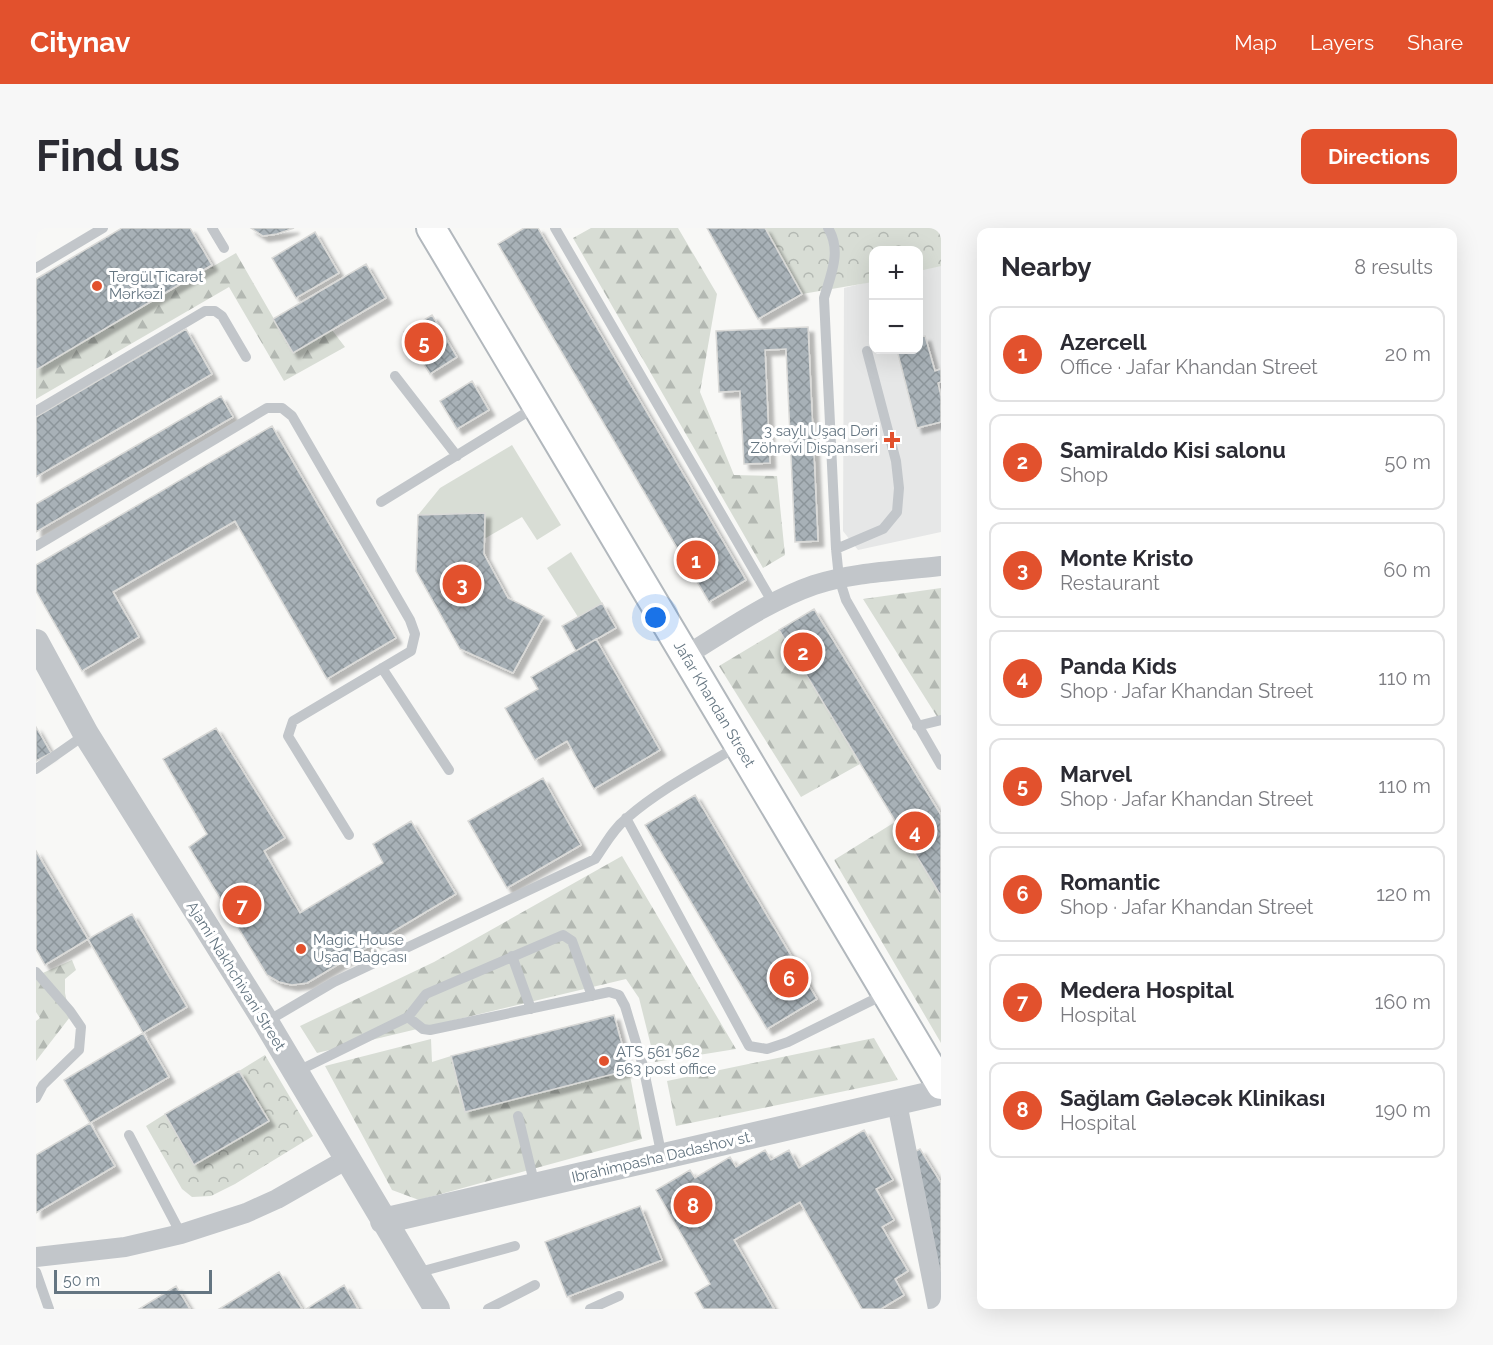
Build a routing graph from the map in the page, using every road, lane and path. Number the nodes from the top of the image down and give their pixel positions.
1 (103, 228) edge
2 (212, 228) edge
3 (555, 228) edge
4 (828, 228) edge
5 (436, 229) edge
6 (224, 248) dead end
7 (36, 268) edge
8 (867, 351) dead end
9 (246, 357) dead end
10 (395, 376) dead end
11 (537, 406) junction
12 (36, 411) edge
13 (457, 456) junction
14 (381, 502) dead end
15 (36, 546) edge
16 (836, 549) junction
17 (941, 566) edge
18 (839, 578) junction
19 (773, 603) junction
20 (36, 642) edge
21 (685, 656) junction
22 (382, 668) junction
23 (941, 720) edge
24 (917, 726) junction
25 (87, 734) junction
26 (738, 746) junction
27 (941, 765) edge
28 (36, 769) edge
29 (449, 770) dead end
30 (626, 818) junction
31 (349, 835) dead end
32 (512, 956) junction
33 (36, 972) edge
34 (885, 994) junction
35 (592, 996) junction
36 (531, 1009) junction
37 (408, 1017) junction
38 (266, 1023) junction
39 (295, 1072) junction
40 (941, 1085) edge
41 (941, 1092) edge
42 (36, 1098) edge
43 (897, 1103) junction
44 (518, 1116) dead end
45 (129, 1135) dead end
46 (662, 1157) junction
47 (346, 1159) junction
48 (535, 1186) junction
49 (383, 1221) junction
50 (181, 1234) junction
51 (515, 1246) dead end
52 (36, 1257) edge
53 (36, 1272) edge
54 (416, 1273) junction
55 (535, 1285) dead end
56 (619, 1296) dead end
57 (49, 1309) edge
58 (437, 1309) edge
59 (488, 1309) edge
60 (590, 1309) edge
61 (938, 1309) edge

1 - 7 lane
2 - 6 lane
3 - 19 lane
4 - 16 lane
5 - 11 main road, Jafar Khandan Street
8 - 16 lane
9 - 12 lane
10 - 13 lane
11 - 13 lane
11 - 21 main road, Jafar Khandan Street
13 - 14 lane
15 - 22 lane
16 - 18 lane
17 - 18 street
18 - 19 street
18 - 24 lane
19 - 21 street
20 - 25 street, Ajami Nakhchivani Street
21 - 26 main road, Jafar Khandan Street
22 - 29 lane
22 - 31 lane
23 - 24 lane
24 - 27 lane
25 - 28 lane
25 - 38 street, Ajami Nakhchivani Street
26 - 30 lane
26 - 34 main road, Jafar Khandan Street
30 - 34 lane
30 - 38 lane
32 - 35 lane
32 - 36 lane
32 - 37 lane
33 - 42 lane
34 - 40 main road, Jafar Khandan Street
35 - 36 lane
35 - 46 lane
36 - 37 lane
37 - 39 lane
38 - 39 street, Ajami Nakhchivani Street
39 - 47 street, Ajami Nakhchivani Street
41 - 43 street, Ibrahimpasha Dadashov st.
43 - 46 street, Ibrahimpasha Dadashov st.
43 - 61 street
44 - 48 lane
45 - 50 lane
46 - 48 street, Ibrahimpasha Dadashov st.
47 - 49 street, Ajami Nakhchivani Street
47 - 50 street
48 - 49 street, Ibrahimpasha Dadashov st.
49 - 54 street, Ajami Nakhchivani Street
50 - 52 street
51 - 54 lane
53 - 57 lane
54 - 58 street, Ajami Nakhchivani Street
55 - 59 lane
56 - 60 lane

